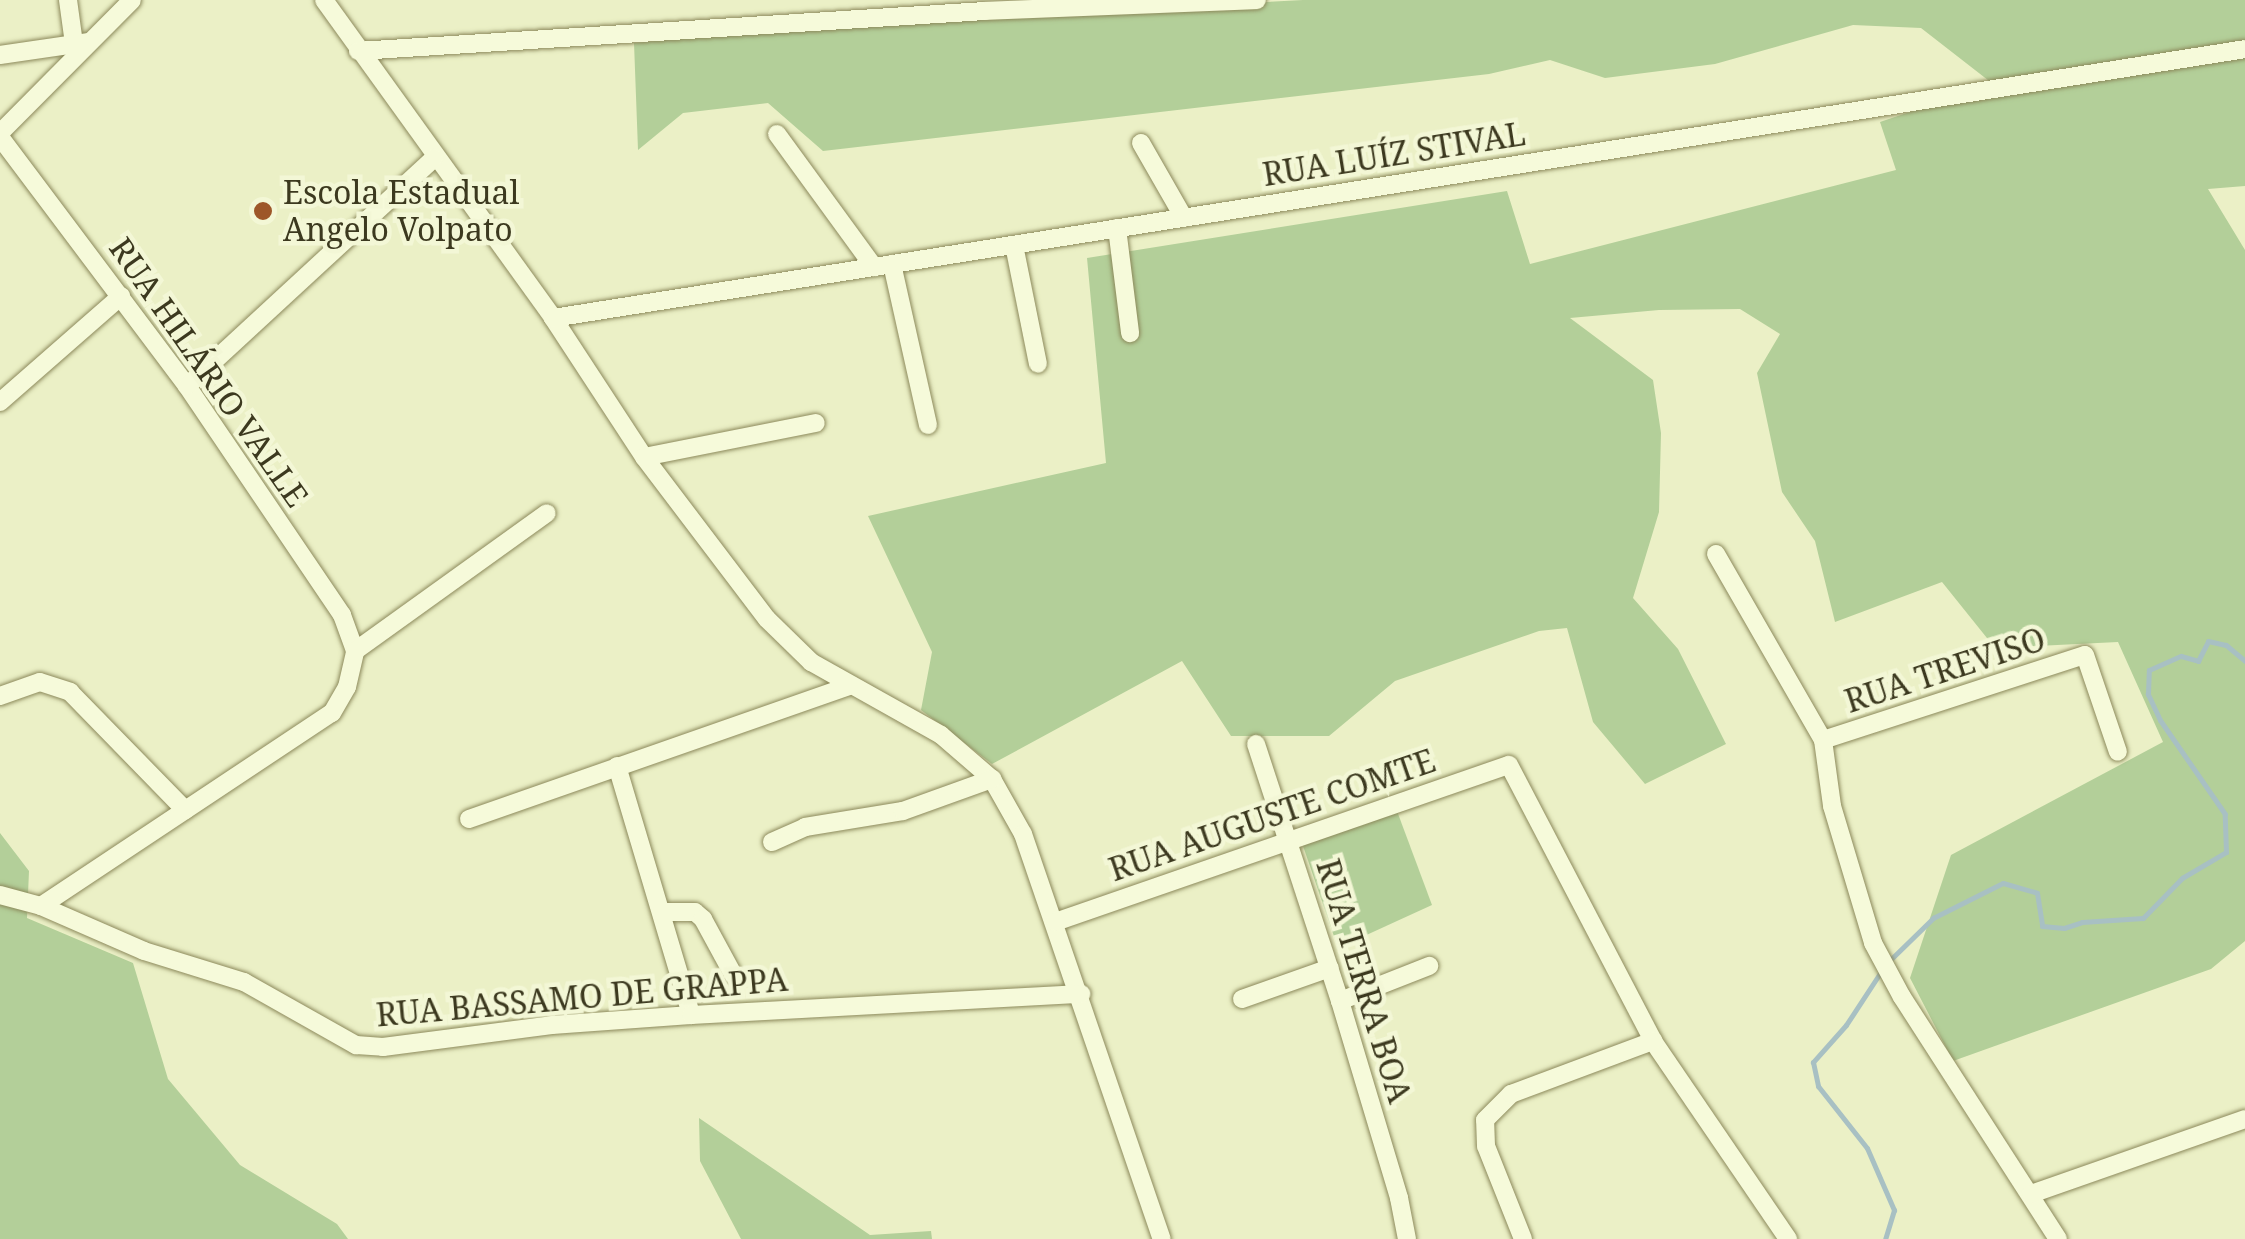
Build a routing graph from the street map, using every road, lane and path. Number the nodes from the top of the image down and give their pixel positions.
1 (68, 0) edge
2 (132, 0) edge
3 (324, 0) edge
4 (1257, 0) edge
5 (983, 5) edge
6 (82, 43) junction
7 (2245, 49) edge
8 (358, 51) junction
9 (0, 54) edge
10 (777, 134) dead end
11 (0, 135) edge
12 (1140, 142) dead end
13 (434, 158) junction
14 (1184, 218) junction
15 (1118, 228) junction
16 (1014, 245) junction
17 (883, 266) junction
18 (121, 296) junction
19 (553, 318) junction
20 (1130, 333) dead end
21 (1038, 364) dead end
22 (187, 386) junction
23 (0, 402) edge
24 (816, 423) dead end
25 (928, 426) dead end
26 (644, 457) junction
27 (547, 513) dead end
28 (1716, 554) dead end
29 (355, 651) junction
30 (848, 686) junction
31 (0, 696) edge
32 (1823, 740) junction
33 (1256, 744) dead end
34 (2118, 752) dead end
35 (617, 766) junction
36 (992, 779) junction
37 (186, 810) junction
38 (469, 819) dead end
39 (1289, 841) junction
40 (772, 842) dead end
41 (0, 895) edge
42 (41, 906) junction
43 (662, 912) junction
44 (1055, 922) junction
45 (1429, 966) dead end
46 (1330, 968) junction
47 (734, 976) dead end
48 (1081, 994) junction
49 (1242, 999) dead end
50 (1340, 1001) junction
51 (692, 1015) junction
52 (1653, 1041) junction
53 (2245, 1120) edge
54 (2031, 1194) junction
55 (1162, 1239) edge
56 (1407, 1239) edge
57 (1523, 1239) edge
58 (1788, 1239) edge
59 (2058, 1239) edge

1 - 6 street
2 - 6 street
3 - 8 street
4 - 5 street
5 - 8 street
6 - 9 street
6 - 11 street
7 - 14 street, RUA LUÍZ STIVAL
8 - 13 street
10 - 17 street
11 - 18 street, RUA HILÁRIO VALLE
12 - 14 street
13 - 19 street
13 - 22 street
14 - 15 street, RUA LUÍZ STIVAL
15 - 16 street, RUA LUÍZ STIVAL
15 - 20 street
16 - 17 street, RUA LUÍZ STIVAL
16 - 21 street
17 - 19 street, RUA LUÍZ STIVAL
17 - 25 street
18 - 22 street, RUA HILÁRIO VALLE
18 - 23 street
19 - 26 street
22 - 29 street, RUA HILÁRIO VALLE
24 - 26 street
26 - 30 street
27 - 29 street
28 - 32 street
29 - 37 street
30 - 35 street
30 - 36 street
31 - 37 street
32 - 34 street, RUA TREVISO
32 - 54 street
33 - 39 street, RUA TERRA BOA
35 - 38 street
35 - 43 street
36 - 40 street
36 - 44 street
37 - 42 street
39 - 44 street, RUA AUGUSTE COMTE
39 - 46 street, RUA TERRA BOA
39 - 52 street, RUA AUGUSTE COMTE
41 - 42 street, RUA BASSAMO DE GRAPPA
42 - 51 street, RUA BASSAMO DE GRAPPA
43 - 47 street
43 - 51 street
44 - 48 street
45 - 50 street
46 - 49 street
46 - 50 street, RUA TERRA BOA
48 - 51 street, RUA BASSAMO DE GRAPPA
48 - 55 street
50 - 56 street, RUA TERRA BOA
52 - 57 street
52 - 58 street
53 - 54 street
54 - 59 street

